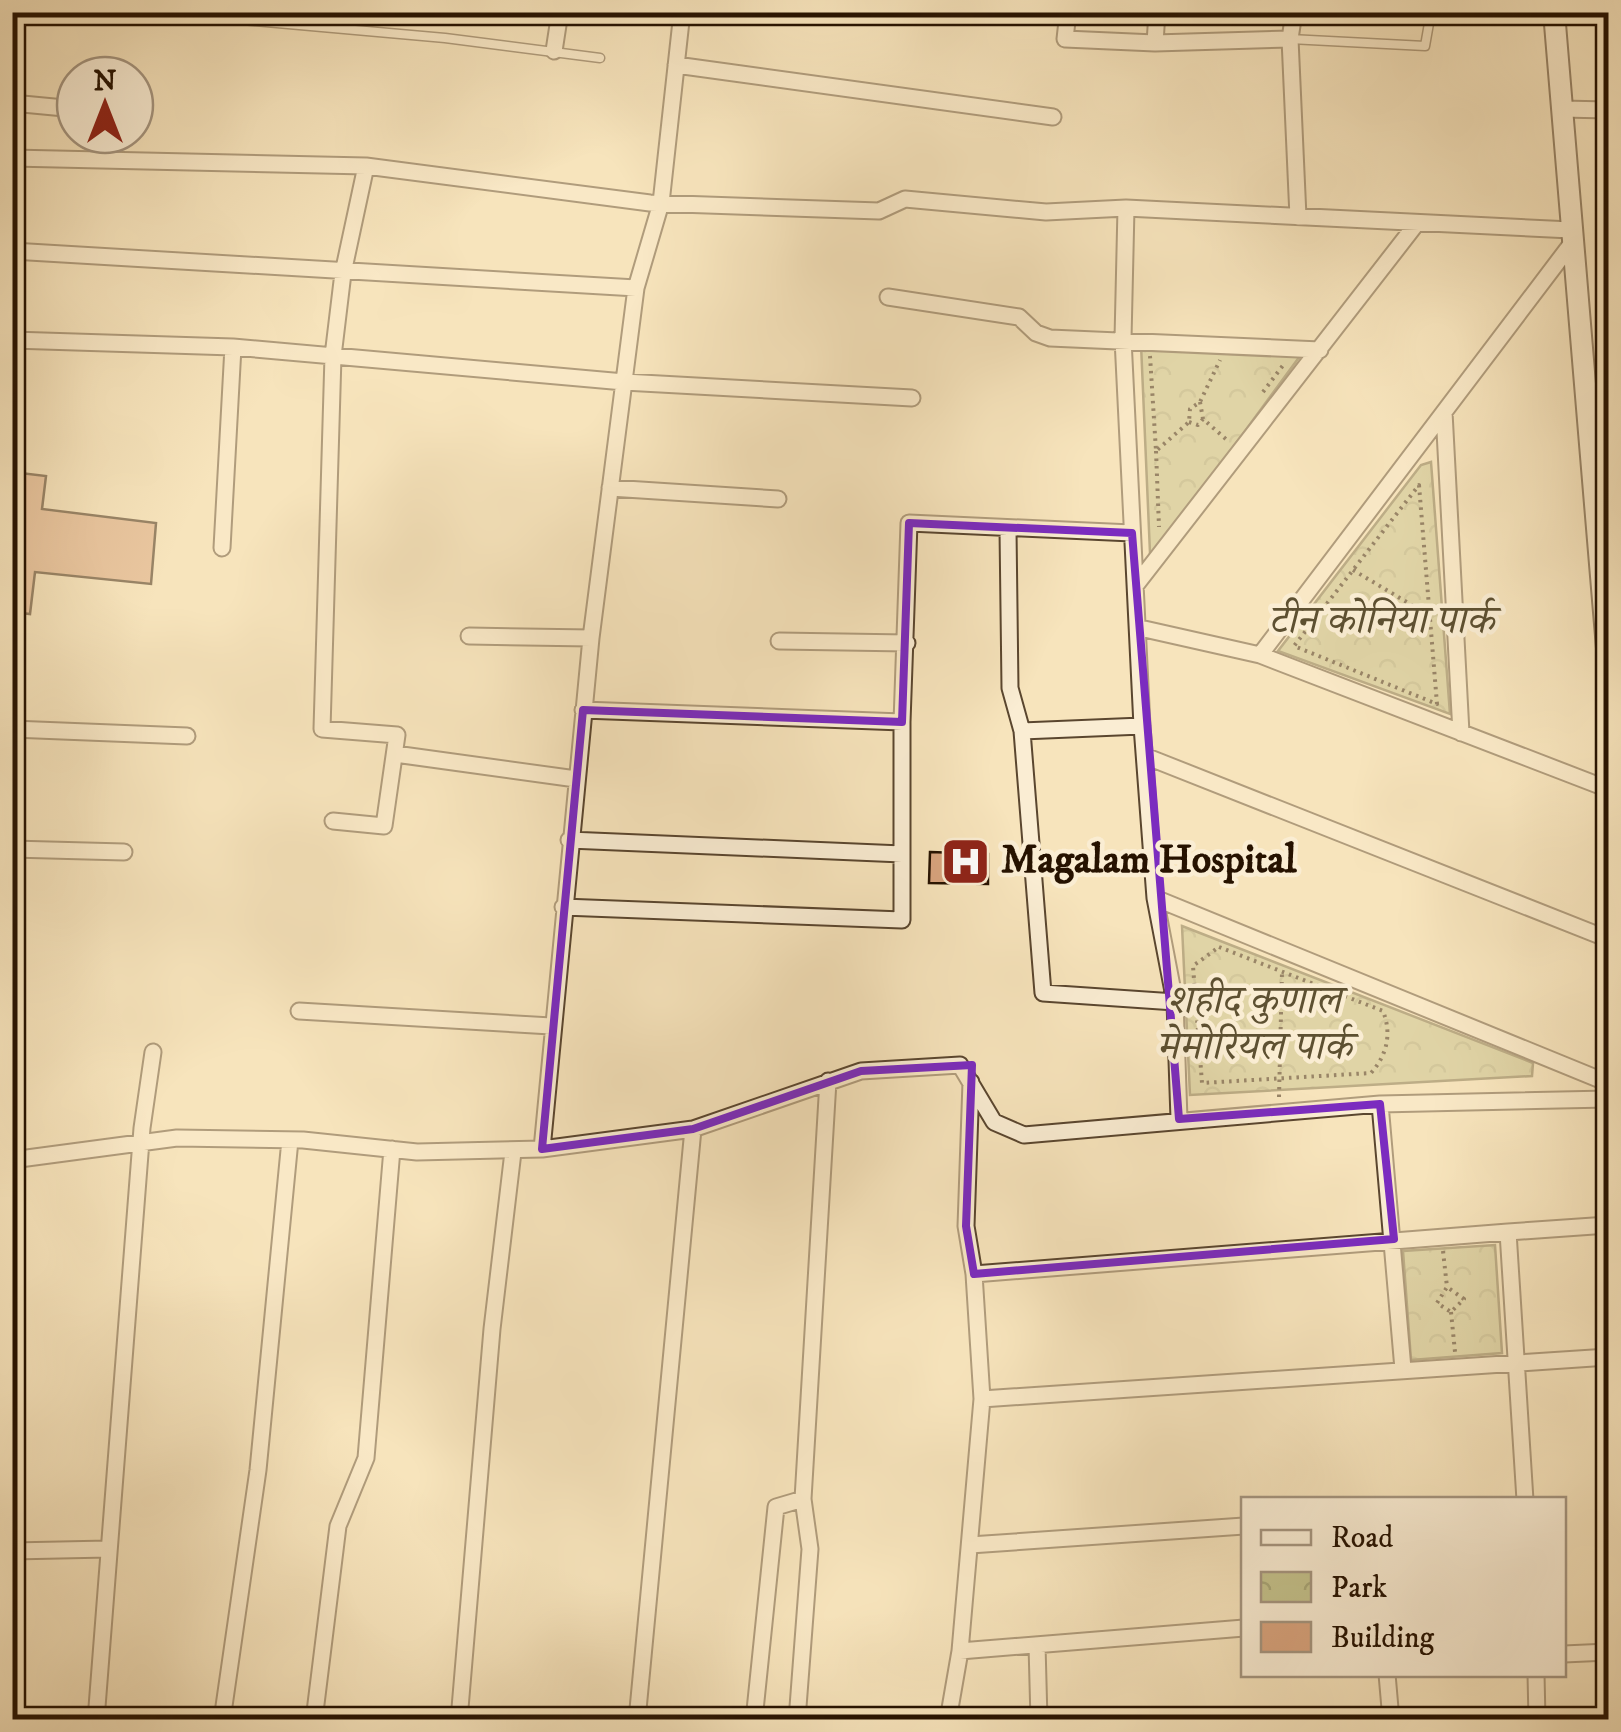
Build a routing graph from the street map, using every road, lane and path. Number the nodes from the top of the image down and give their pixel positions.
1 (153, 12) edge
2 (560, 12) edge
3 (682, 12) edge
4 (1068, 12) edge
5 (1157, 12) edge
6 (1294, 12) edge
7 (1432, 12) edge
8 (1554, 12) edge
9 (1290, 39) junction
10 (1155, 43) junction
11 (554, 51) junction
12 (600, 58) dead end
13 (676, 65) junction
14 (12, 103) edge
15 (55, 106) edge
16 (1562, 109) junction
17 (1608, 110) edge
18 (1054, 117) dead end
19 (12, 158) edge
20 (366, 166) junction
21 (661, 203) junction
22 (1126, 208) junction
23 (1298, 217) junction
24 (1416, 223) junction
25 (1571, 236) junction
26 (12, 251) edge
27 (342, 273) junction
28 (636, 288) junction
29 (888, 297) dead end
30 (1123, 339) junction
31 (12, 340) edge
32 (233, 347) junction
33 (1320, 350) junction
34 (1150, 352) dead end
35 (332, 356) junction
36 (1203, 357) dead end
37 (1221, 359) junction
38 (1236, 360) dead end
39 (1268, 362) dead end
40 (624, 382) junction
41 (1261, 394) dead end
42 (912, 398) dead end
43 (1200, 402) junction
44 (1586, 404) junction
45 (1608, 405) edge
46 (1444, 412) junction
47 (1203, 418) junction
48 (1188, 422) junction
49 (1238, 426) dead end
50 (1156, 451) junction
51 (610, 488) junction
52 (778, 499) dead end
53 (1170, 514) dead end
54 (1008, 530) junction
55 (1132, 534) junction
56 (222, 548) dead end
57 (1353, 570) junction
58 (1136, 585) junction
59 (1606, 594) edge
60 (1430, 616) junction
61 (1140, 628) junction
62 (469, 636) dead end
63 (591, 638) junction
64 (779, 641) dead end
65 (907, 642) junction
66 (1260, 655) junction
67 (1608, 660) edge
68 (583, 710) junction
69 (902, 722) junction
70 (1142, 726) junction
71 (12, 729) edge
72 (1022, 731) junction
73 (1461, 733) junction
74 (187, 736) dead end
75 (395, 754) junction
76 (1145, 756) junction
77 (576, 780) junction
78 (1608, 790) edge
79 (333, 821) dead end
80 (569, 840) junction
81 (12, 850) edge
82 (124, 852) dead end
83 (902, 854) junction
84 (1155, 898) junction
85 (563, 908) junction
86 (1608, 939) edge
87 (1282, 972) junction
88 (1175, 1002) junction
89 (299, 1011) dead end
90 (551, 1026) junction
91 (153, 1052) dead end
92 (971, 1078) junction
93 (1278, 1078) junction
94 (828, 1081) junction
95 (1608, 1082) edge
96 (1608, 1098) edge
97 (1380, 1104) junction
98 (1279, 1112) junction
99 (1179, 1119) junction
100 (693, 1129) junction
101 (290, 1140) junction
102 (141, 1143) junction
103 (392, 1149) junction
104 (542, 1149) junction
105 (513, 1152) junction
106 (12, 1160) edge
107 (1608, 1226) edge
108 (1508, 1232) junction
109 (1441, 1236) junction
110 (1394, 1239) junction
111 (974, 1274) junction
112 (1447, 1287) junction
113 (1451, 1312) junction
114 (1608, 1357) edge
115 (1516, 1364) junction
116 (1456, 1367) junction
117 (1403, 1370) junction
118 (982, 1399) junction
119 (1525, 1497) edge
120 (803, 1499) junction
121 (1241, 1526) edge
122 (970, 1545) junction
123 (108, 1549) junction
124 (12, 1551) edge
125 (1241, 1628) edge
126 (1037, 1644) junction
127 (960, 1650) junction
128 (1608, 1652) edge
129 (1566, 1654) edge
130 (1387, 1677) edge
131 (1536, 1677) edge
132 (96, 1720) edge
133 (222, 1720) edge
134 (314, 1720) edge
135 (458, 1720) edge
136 (636, 1720) edge
137 (754, 1720) edge
138 (797, 1720) edge
139 (948, 1720) edge
140 (1039, 1720) edge
141 (1391, 1720) edge
142 (1537, 1720) edge

1 - 11 lane
2 - 11 street
3 - 13 street
4 - 10 street
5 - 10 street
6 - 9 street
7 - 9 lane
8 - 16 street
9 - 10 street
9 - 23 street
11 - 12 lane
13 - 18 street
13 - 21 street
14 - 15 street
16 - 17 street
16 - 25 street
19 - 20 street
20 - 21 street
20 - 27 street
21 - 22 street
21 - 28 street
22 - 23 street
22 - 30 street
23 - 24 street
24 - 25 street
24 - 33 street
25 - 44 street
25 - 46 street
26 - 27 street
27 - 28 street
27 - 35 street
28 - 40 street
29 - 30 street
30 - 33 street
30 - 55 street
31 - 32 street
32 - 35 street
32 - 56 street
33 - 58 street
34 - 50 path
35 - 40 street
35 - 75 street
36 - 37 path
37 - 38 path
37 - 43 path
39 - 41 path
40 - 42 street
40 - 51 street
43 - 47 path
43 - 48 path
44 - 45 street
44 - 59 street
46 - 66 street
46 - 73 street
47 - 48 path
47 - 49 path
48 - 50 path
50 - 53 path
51 - 52 street
51 - 63 street
54 - 55 street
54 - 65 street
54 - 72 street
55 - 58 street
57 - 60 path
57 - 60 path
57 - 60 path
58 - 61 street
59 - 67 street
61 - 66 street
61 - 70 street
62 - 63 street
63 - 68 street
64 - 65 street
65 - 69 street
66 - 73 street
68 - 69 street
68 - 77 street
69 - 83 street
70 - 72 street
70 - 76 street
71 - 74 street
72 - 88 street
73 - 78 street
75 - 77 street
75 - 79 street
76 - 84 street
76 - 86 street
77 - 80 street
80 - 83 street
80 - 85 street
81 - 82 street
83 - 85 street
84 - 88 street
84 - 95 street
85 - 90 street
87 - 93 path
87 - 93 path
87 - 93 path
88 - 99 street
89 - 90 street
90 - 104 street
91 - 102 street
92 - 94 street
92 - 99 street
92 - 111 street
93 - 98 path
94 - 100 street
94 - 120 street
96 - 97 street
97 - 98 street
97 - 110 street
98 - 99 street
100 - 104 street
100 - 136 street
101 - 102 street
101 - 103 street
101 - 133 street
102 - 106 street
102 - 123 street
103 - 105 street
103 - 134 street
104 - 105 street
105 - 135 street
107 - 108 street
108 - 109 street
108 - 115 street
109 - 110 street
109 - 112 path
110 - 111 street
110 - 117 street
111 - 118 street
112 - 113 path
112 - 113 path
113 - 116 path
114 - 115 street
115 - 116 street
115 - 119 street
116 - 117 street
117 - 118 street
118 - 122 street
120 - 137 street
120 - 138 street
121 - 122 street
122 - 127 street
123 - 124 street
123 - 132 street
125 - 126 street
126 - 127 street
126 - 140 street
127 - 139 street
128 - 129 street
130 - 141 street
131 - 142 street

